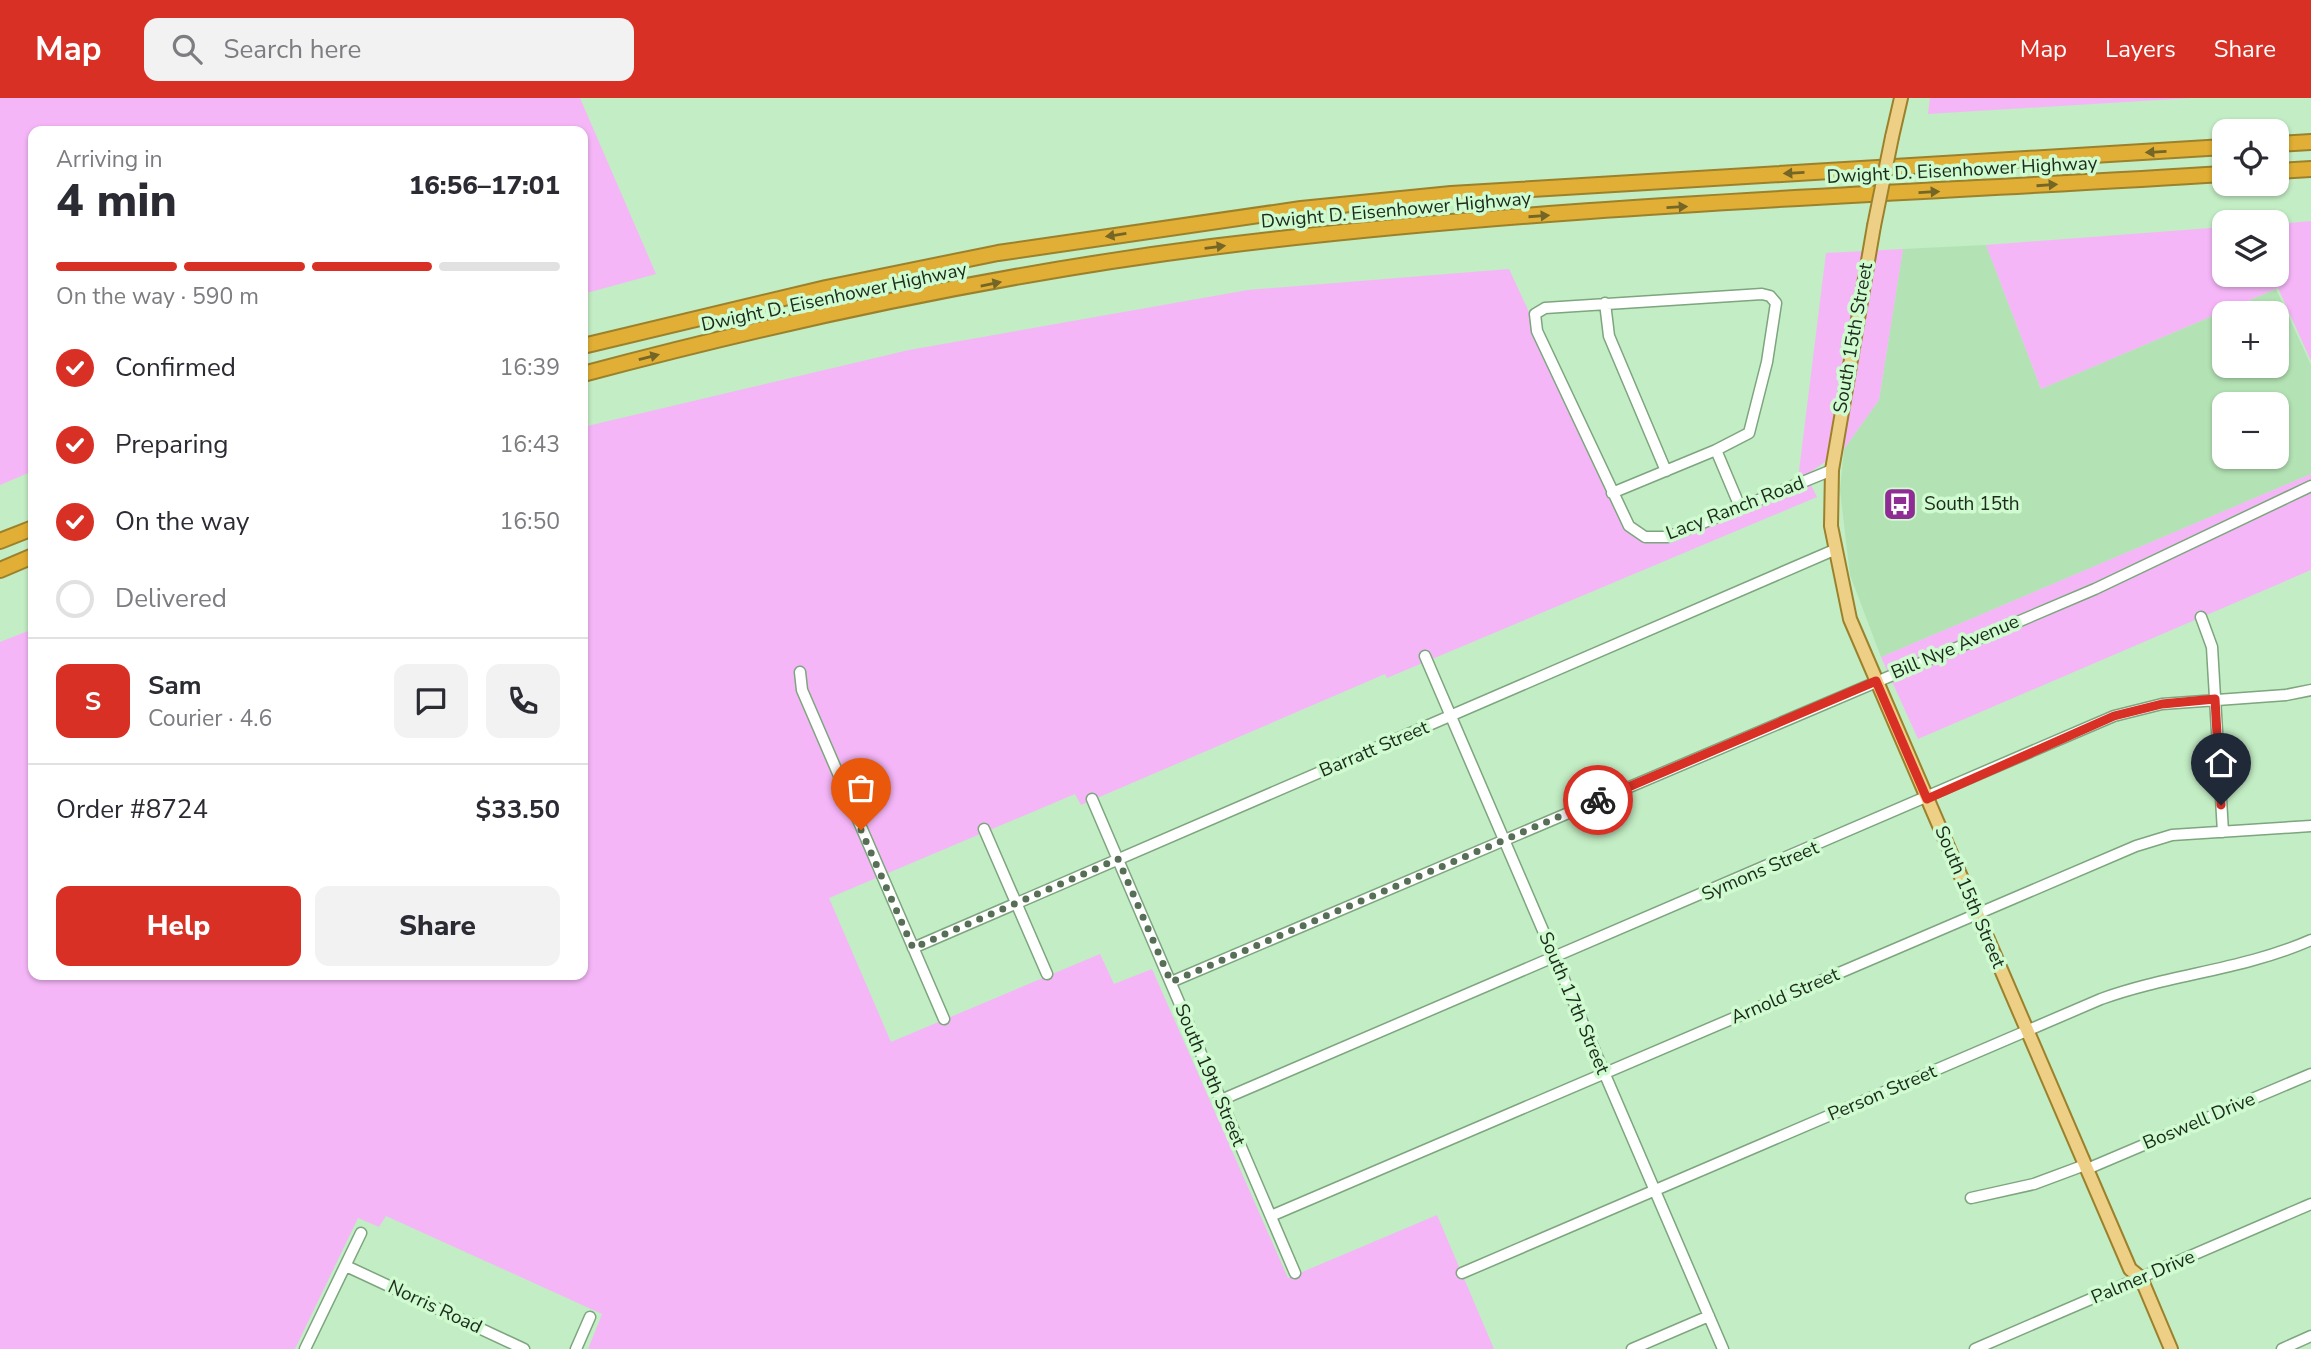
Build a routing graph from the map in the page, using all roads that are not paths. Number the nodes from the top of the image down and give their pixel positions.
1 (1901, 98) edge
2 (2311, 142) edge
3 (2289, 143) edge
4 (2212, 149) edge
5 (2311, 169) edge
6 (2289, 170) edge
7 (2212, 175) edge
8 (1605, 303) junction
9 (588, 345) edge
10 (588, 373) edge
11 (1716, 450) junction
12 (1832, 470) junction
13 (1666, 471) junction
14 (2311, 486) edge
15 (1612, 493) junction
16 (1740, 508) junction
17 (28, 530) edge
18 (0, 541) edge
19 (1834, 550) junction
20 (28, 558) edge
21 (0, 570) edge
22 (2201, 617) dead end
23 (1426, 656) dead end
24 (800, 672) dead end
25 (1876, 681) junction
26 (2311, 690) edge
27 (2215, 699) junction
28 (1451, 716) junction
29 (1092, 799) dead end
30 (1927, 799) junction
31 (2311, 826) edge
32 (984, 829) dead end
33 (2223, 832) junction
34 (1504, 840) junction
35 (1118, 859) junction
36 (1016, 903) junction
37 (1977, 914) junction
38 (2311, 940) edge
39 (913, 948) junction
40 (1555, 958) junction
41 (1047, 974) dead end
42 (1171, 982) junction
43 (944, 1020) dead end
44 (2028, 1031) junction
45 (1605, 1073) junction
46 (2311, 1074) edge
47 (1221, 1100) junction
48 (2086, 1167) junction
49 (1654, 1189) junction
50 (1971, 1198) dead end
51 (2311, 1204) edge
52 (1271, 1216) junction
53 (361, 1233) dead end
54 (346, 1266) junction
55 (1295, 1273) dead end
56 (1462, 1273) dead end
57 (2141, 1278) junction
58 (1709, 1316) junction
59 (590, 1317) dead end
60 (2311, 1336) edge
61 (305, 1349) edge
62 (524, 1349) edge
63 (576, 1349) edge
64 (1632, 1349) edge
65 (1723, 1349) edge
66 (1975, 1349) edge
67 (2171, 1349) edge
68 (2282, 1349) edge

1 - 12 main road, South 15th Street, bridge
2 - 3 highway
4 -> 9 highway, Dwight D. Eisenhower Highway
5 - 6 highway
10 -> 7 highway, Dwight D. Eisenhower Highway
8 - 11 street
8 - 13 street
8 - 15 street, Lacy Ranch Road
11 - 13 street
11 - 16 street
12 - 16 street, Lacy Ranch Road
12 - 19 main road, South 15th Street
13 - 15 street
14 - 25 street, Bill Nye Avenue
15 - 16 street, Lacy Ranch Road
17 - 18 highway
19 - 25 main road, South 15th Street
19 - 28 street, Barratt Street
20 - 21 highway
22 - 27 street
23 - 28 street, South 17th Street
24 - 39 street
25 - 30 main road, South 15th Street
25 - 34 street, Bill Nye Avenue
26 - 27 street, Symons Street
27 - 30 street, Symons Street
27 - 33 street
28 - 34 street, South 17th Street
28 - 35 street, Barratt Street
29 - 35 street, South 19th Street
30 - 37 main road, South 15th Street
30 - 40 street, Symons Street
31 - 33 street, Arnold Street
32 - 36 street
33 - 37 street, Arnold Street
34 - 40 street, South 17th Street
34 - 42 street, Bill Nye Avenue
35 - 36 street, Barratt Street
35 - 42 street, South 19th Street
36 - 39 street, Barratt Street
36 - 41 street
37 - 44 main road, South 15th Street
37 - 45 street, Arnold Street
38 - 44 street, Person Street
39 - 43 street
40 - 45 street, South 17th Street
40 - 47 street, Symons Street
42 - 47 street, South 19th Street
44 - 48 main road, South 15th Street
44 - 49 street, Person Street
45 - 49 street, South 17th Street
45 - 52 street, Arnold Street
46 - 48 street, Boswell Drive
47 - 52 street, South 19th Street
48 - 50 street, Boswell Drive
48 - 57 main road, South 15th Street
49 - 56 street, Person Street
49 - 58 street, South 17th Street
51 - 57 street, Palmer Drive
52 - 55 street, South 19th Street
53 - 54 street
54 - 61 street
54 - 62 street, Norris Road
57 - 66 street, Palmer Drive
57 - 67 main road, South 15th Street
58 - 64 street
58 - 65 street, South 17th Street
59 - 63 street
60 - 68 street

